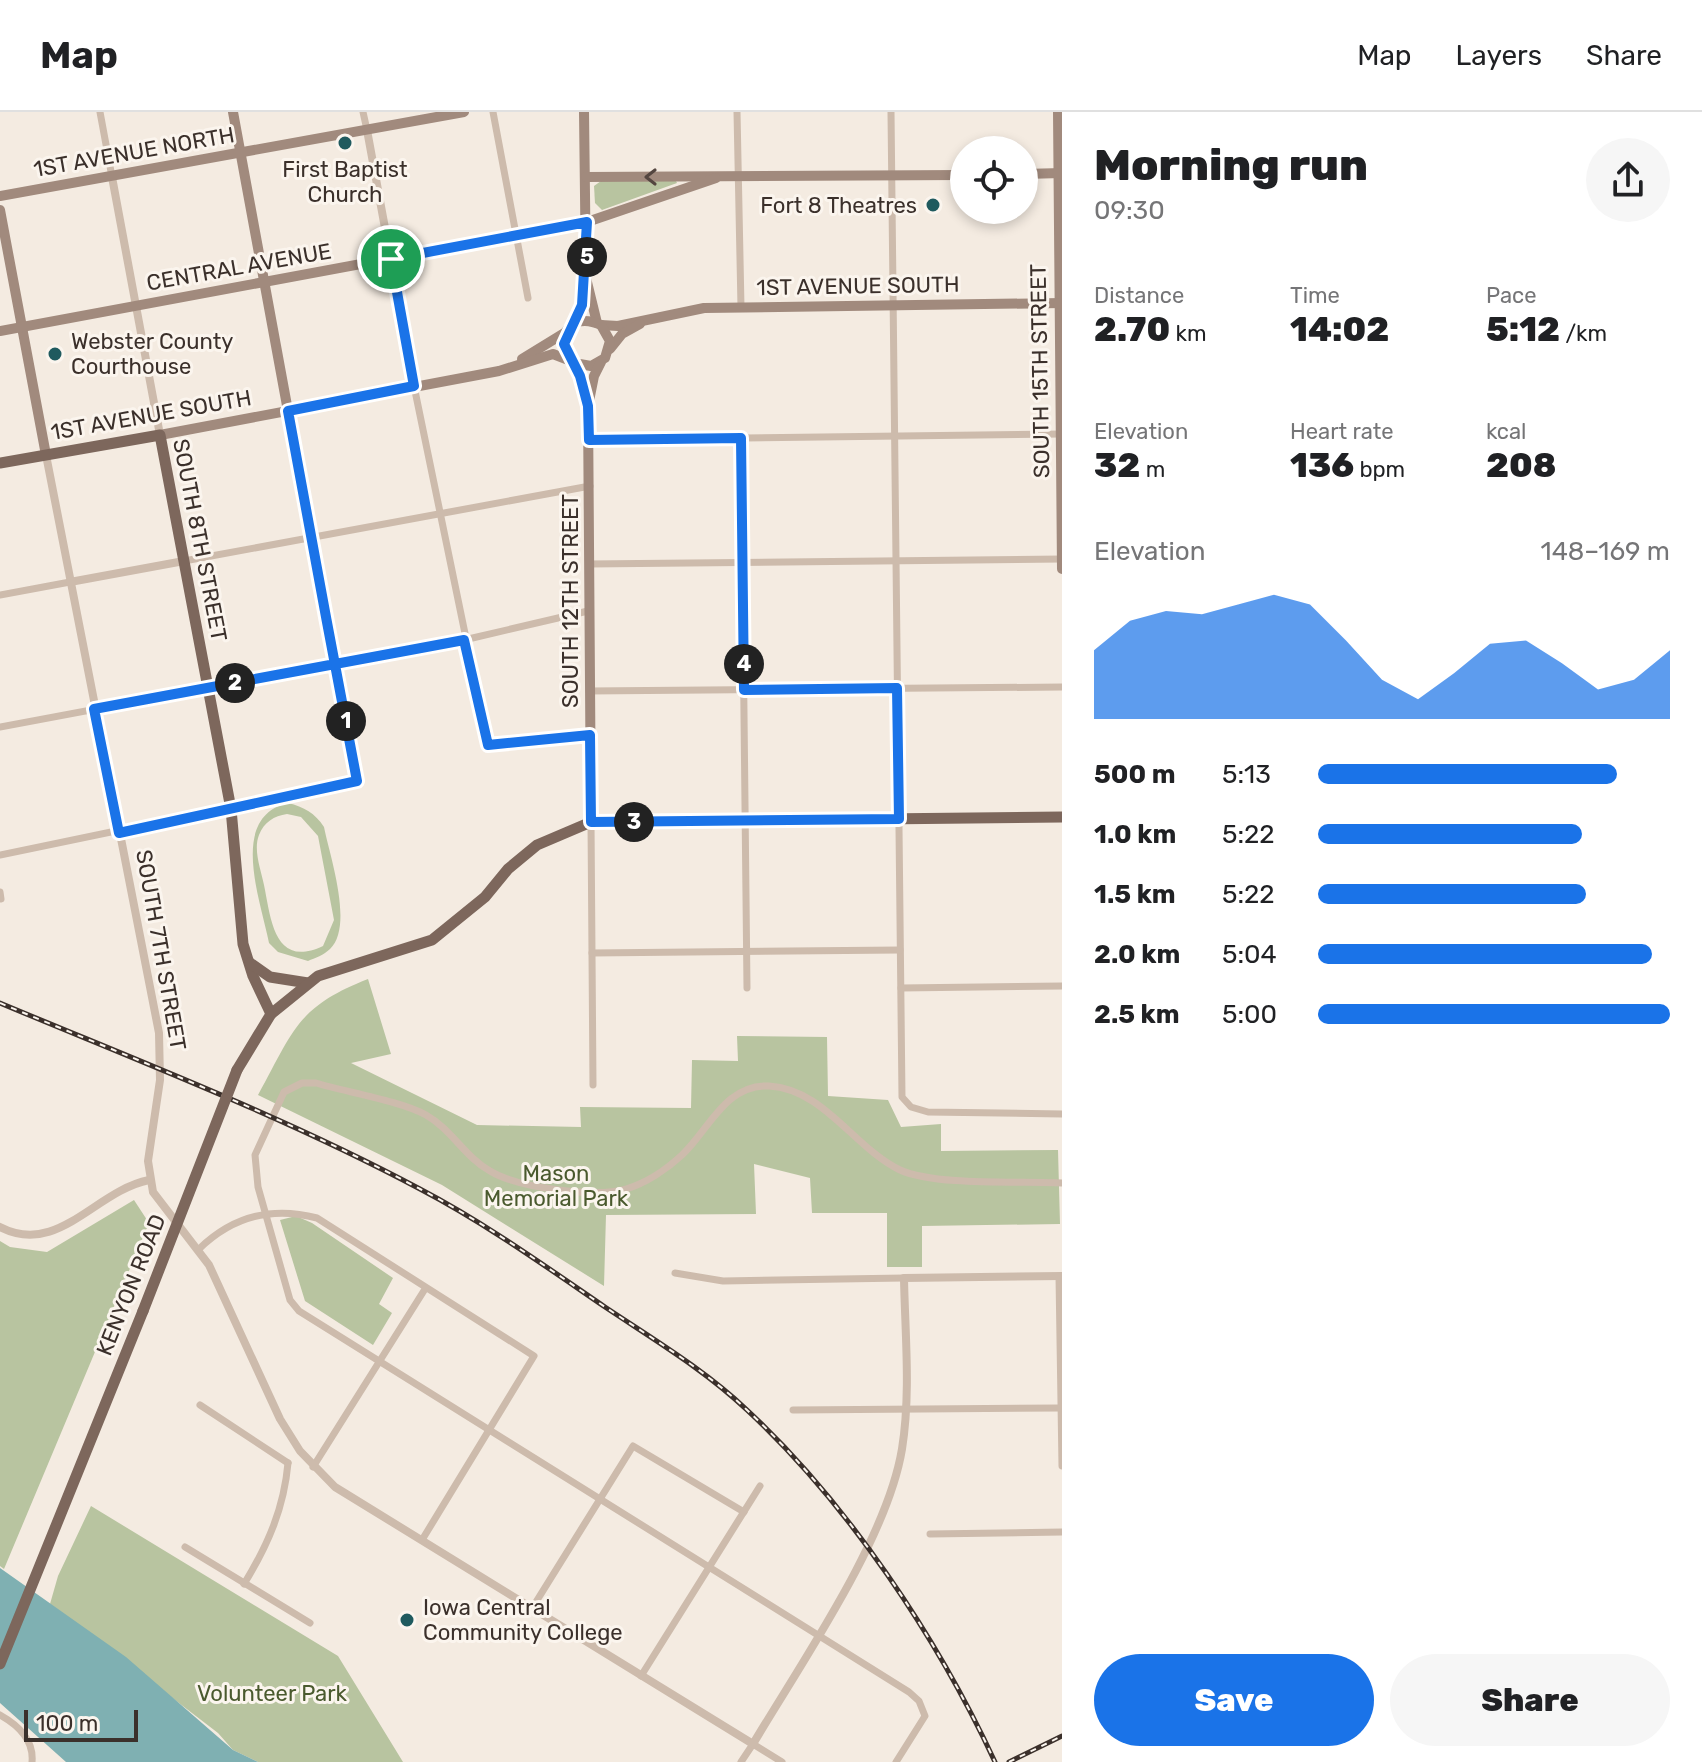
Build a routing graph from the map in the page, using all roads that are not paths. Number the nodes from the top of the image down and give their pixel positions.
1 (100, 112) edge
2 (233, 112) edge
3 (363, 112) edge
4 (464, 112) edge
5 (493, 112) edge
6 (584, 112) edge
7 (737, 112) edge
8 (891, 112) edge
9 (1058, 112) edge
10 (367, 130) junction
11 (240, 153) junction
12 (1060, 173) edge
13 (1038, 174) edge
14 (950, 175) edge
15 (892, 176) junction
16 (112, 177) junction
17 (586, 177) junction
18 (716, 178) junction
19 (739, 178) junction
20 (0, 196) edge
21 (0, 210) edge
22 (587, 222) junction
23 (516, 236) junction
24 (391, 259) junction
25 (586, 278) junction
26 (263, 283) junction
27 (528, 298) dead end
28 (1061, 303) edge
29 (893, 305) junction
30 (136, 306) junction
31 (741, 307) junction
32 (656, 316) junction
33 (599, 324) junction
34 (23, 327) junction
35 (571, 328) junction
36 (0, 331) edge
37 (605, 357) junction
38 (573, 362) junction
39 (499, 371) junction
40 (414, 386) junction
41 (588, 406) junction
42 (288, 411) junction
43 (1061, 434) edge
44 (160, 435) junction
45 (895, 436) junction
46 (741, 438) junction
47 (589, 440) junction
48 (46, 455) junction
49 (0, 463) edge
50 (590, 486) junction
51 (439, 514) junction
52 (311, 538) junction
53 (1062, 559) edge
54 (184, 561) junction
55 (896, 561) junction
56 (743, 562) junction
57 (589, 564) junction
58 (1062, 569) edge
59 (70, 582) junction
60 (0, 595) edge
61 (588, 611) junction
62 (464, 640) junction
63 (335, 664) junction
64 (1062, 687) edge
65 (208, 688) junction
66 (897, 688) junction
67 (744, 690) junction
68 (589, 691) junction
69 (94, 709) junction
70 (0, 727) edge
71 (590, 735) junction
72 (231, 809) junction
73 (1062, 817) edge
74 (899, 819) junction
75 (746, 820) junction
76 (591, 822) junction
77 (119, 833) junction
78 (0, 855) edge
79 (900, 950) junction
80 (747, 951) junction
81 (592, 953) junction
82 (247, 960) junction
83 (308, 983) junction
84 (1062, 986) edge
85 (747, 988) dead end
86 (901, 988) junction
87 (271, 1014) junction
88 (593, 1085) dead end
89 (1062, 1114) edge
90 (149, 1180) junction
91 (1062, 1183) edge
92 (266, 1213) junction
93 (0, 1227) edge
94 (199, 1249) junction
95 (675, 1273) dead end
96 (1060, 1276) edge
97 (904, 1278) junction
98 (425, 1289) junction
99 (377, 1361) junction
100 (200, 1405) dead end
101 (1060, 1408) junction
102 (906, 1409) junction
103 (793, 1410) dead end
104 (487, 1430) junction
105 (300, 1451) junction
106 (288, 1463) junction
107 (1062, 1466) edge
108 (313, 1467) junction
109 (760, 1486) dead end
110 (599, 1500) junction
111 (744, 1512) junction
112 (1062, 1532) edge
113 (930, 1534) dead end
114 (422, 1540) junction
115 (185, 1547) dead end
116 (709, 1568) junction
117 (244, 1584) junction
118 (531, 1610) junction
119 (310, 1623) dead end
120 (818, 1634) junction
121 (0, 1664) edge
122 (641, 1676) junction
123 (0, 1715) edge
124 (753, 1744) junction
125 (32, 1762) edge
126 (741, 1762) edge
127 (782, 1762) edge
128 (896, 1762) edge

1 - 16 street
2 - 11 main road
3 - 10 street
4 - 10 main road, 1ST AVENUE NORTH
5 - 23 street
6 - 17 main road
7 - 19 street
8 - 15 street
9 - 12 main road, SOUTH 15TH STREET
10 - 11 main road, 1ST AVENUE NORTH
10 - 24 street
11 - 16 main road, 1ST AVENUE NORTH
11 - 26 main road
12 - 13 main road
12 - 28 main road, SOUTH 15TH STREET
14 - 15 main road, CENTRAL AVENUE
15 - 19 main road, CENTRAL AVENUE
15 - 29 street
16 - 20 main road, 1ST AVENUE NORTH
16 - 30 street, SOUTH 8TH STREET
18 -> 17 main road, CENTRAL AVENUE
17 - 22 main road
18 - 19 main road, CENTRAL AVENUE
18 - 22 main road, CENTRAL AVENUE
19 - 31 street
21 - 34 main road, SOUTH 7TH STREET
22 - 23 main road, CENTRAL AVENUE
22 - 25 main road
23 - 24 main road, CENTRAL AVENUE
23 - 27 street
24 - 26 main road, CENTRAL AVENUE
24 - 40 street
25 - 33 main road
25 - 35 main road
26 - 30 main road, CENTRAL AVENUE
26 - 42 main road
28 - 29 main road, 1ST AVENUE SOUTH
28 - 43 main road, SOUTH 15TH STREET
29 - 31 main road, 1ST AVENUE SOUTH
29 - 45 street
30 - 34 main road, CENTRAL AVENUE
30 - 44 street, SOUTH 8TH STREET
31 - 32 main road, 1ST AVENUE SOUTH
32 - 33 main road, 1ST AVENUE SOUTH
32 - 37 main road, 1ST AVENUE SOUTH
33 - 35 main road
33 - 37 main road
34 - 36 main road, CENTRAL AVENUE
34 - 48 main road, SOUTH 7TH STREET
35 - 38 main road
35 - 39 main road, 1ST AVENUE SOUTH
37 - 38 main road
37 - 41 main road, SOUTH 12TH STREET
38 - 39 main road, 1ST AVENUE SOUTH
38 - 41 main road, SOUTH 12TH STREET
39 - 40 main road, 1ST AVENUE SOUTH
40 - 42 main road, 1ST AVENUE SOUTH
40 - 51 street
41 - 47 main road, SOUTH 12TH STREET
42 - 44 main road, 1ST AVENUE SOUTH
42 - 52 street
43 - 45 street
43 - 53 main road, SOUTH 15TH STREET
44 - 48 main road, 1ST AVENUE SOUTH
44 - 54 main road, SOUTH 8TH STREET
45 - 46 street
45 - 55 street
46 - 47 street
46 - 56 street
47 - 50 main road, SOUTH 12TH STREET
48 - 49 main road, 1ST AVENUE SOUTH
48 - 59 street, SOUTH 7TH STREET
50 - 51 street
50 - 57 main road, SOUTH 12TH STREET
51 - 52 street
51 - 62 street
52 - 54 street
52 - 63 street
53 - 55 street
53 - 58 main road, SOUTH 15TH STREET
54 - 59 street
54 - 65 main road, SOUTH 8TH STREET
55 - 56 street
55 - 66 street
56 - 57 street
56 - 67 street
57 - 61 main road, SOUTH 12TH STREET
59 - 60 street
59 - 69 street, SOUTH 7TH STREET
61 - 62 street
61 - 68 main road, SOUTH 12TH STREET
62 - 63 street
62 - 71 street
63 - 65 street
63 - 72 street
64 - 66 street
65 - 69 street
65 - 72 main road, SOUTH 8TH STREET
66 - 67 street
66 - 74 street
67 - 68 street
67 - 75 street
68 - 71 main road, SOUTH 12TH STREET
69 - 70 street
69 - 77 street, SOUTH 7TH STREET
71 - 76 main road, SOUTH 12TH STREET
72 - 77 street
72 - 82 main road, SOUTH 8TH STREET
73 - 74 main road
74 - 75 main road
74 - 79 street
75 - 76 main road
75 - 80 street
76 - 81 street, SOUTH 12TH STREET
76 - 83 main road, KENYON ROAD
77 - 78 street
77 - 90 street, SOUTH 7TH STREET
79 - 80 street
79 - 86 street
80 - 81 street
80 - 85 street
81 - 88 street, SOUTH 12TH STREET
82 - 83 main road
82 - 87 main road, SOUTH 8TH STREET
83 - 87 main road, KENYON ROAD
84 - 86 street
86 - 89 street
87 - 121 main road, KENYON ROAD, bridge
90 - 93 street
90 - 94 street, SOUTH 7TH STREET
91 - 92 street
92 - 94 street
92 - 98 street
92 - 99 street
94 - 105 street, SOUTH 7TH STREET
95 - 97 street
96 - 97 street
96 - 101 street
97 - 102 street
98 - 99 street
98 - 104 street
99 - 104 street
99 - 108 street
100 - 106 street
101 - 102 street
101 - 107 street
102 - 103 street
102 - 120 street
104 - 110 street
104 - 114 street
105 - 106 street
105 - 108 street, SOUTH 7TH STREET
106 - 117 street
108 - 114 street, SOUTH 7TH STREET
109 - 111 street
110 - 111 street
110 - 116 street
110 - 118 street
111 - 116 street
112 - 113 street
114 - 118 street, SOUTH 7TH STREET
115 - 117 street
116 - 120 street
116 - 122 street
117 - 119 street
118 - 122 street, SOUTH 7TH STREET
120 - 124 street
120 - 128 street
122 - 124 street, SOUTH 7TH STREET
123 - 125 street
124 - 126 street
124 - 127 street

